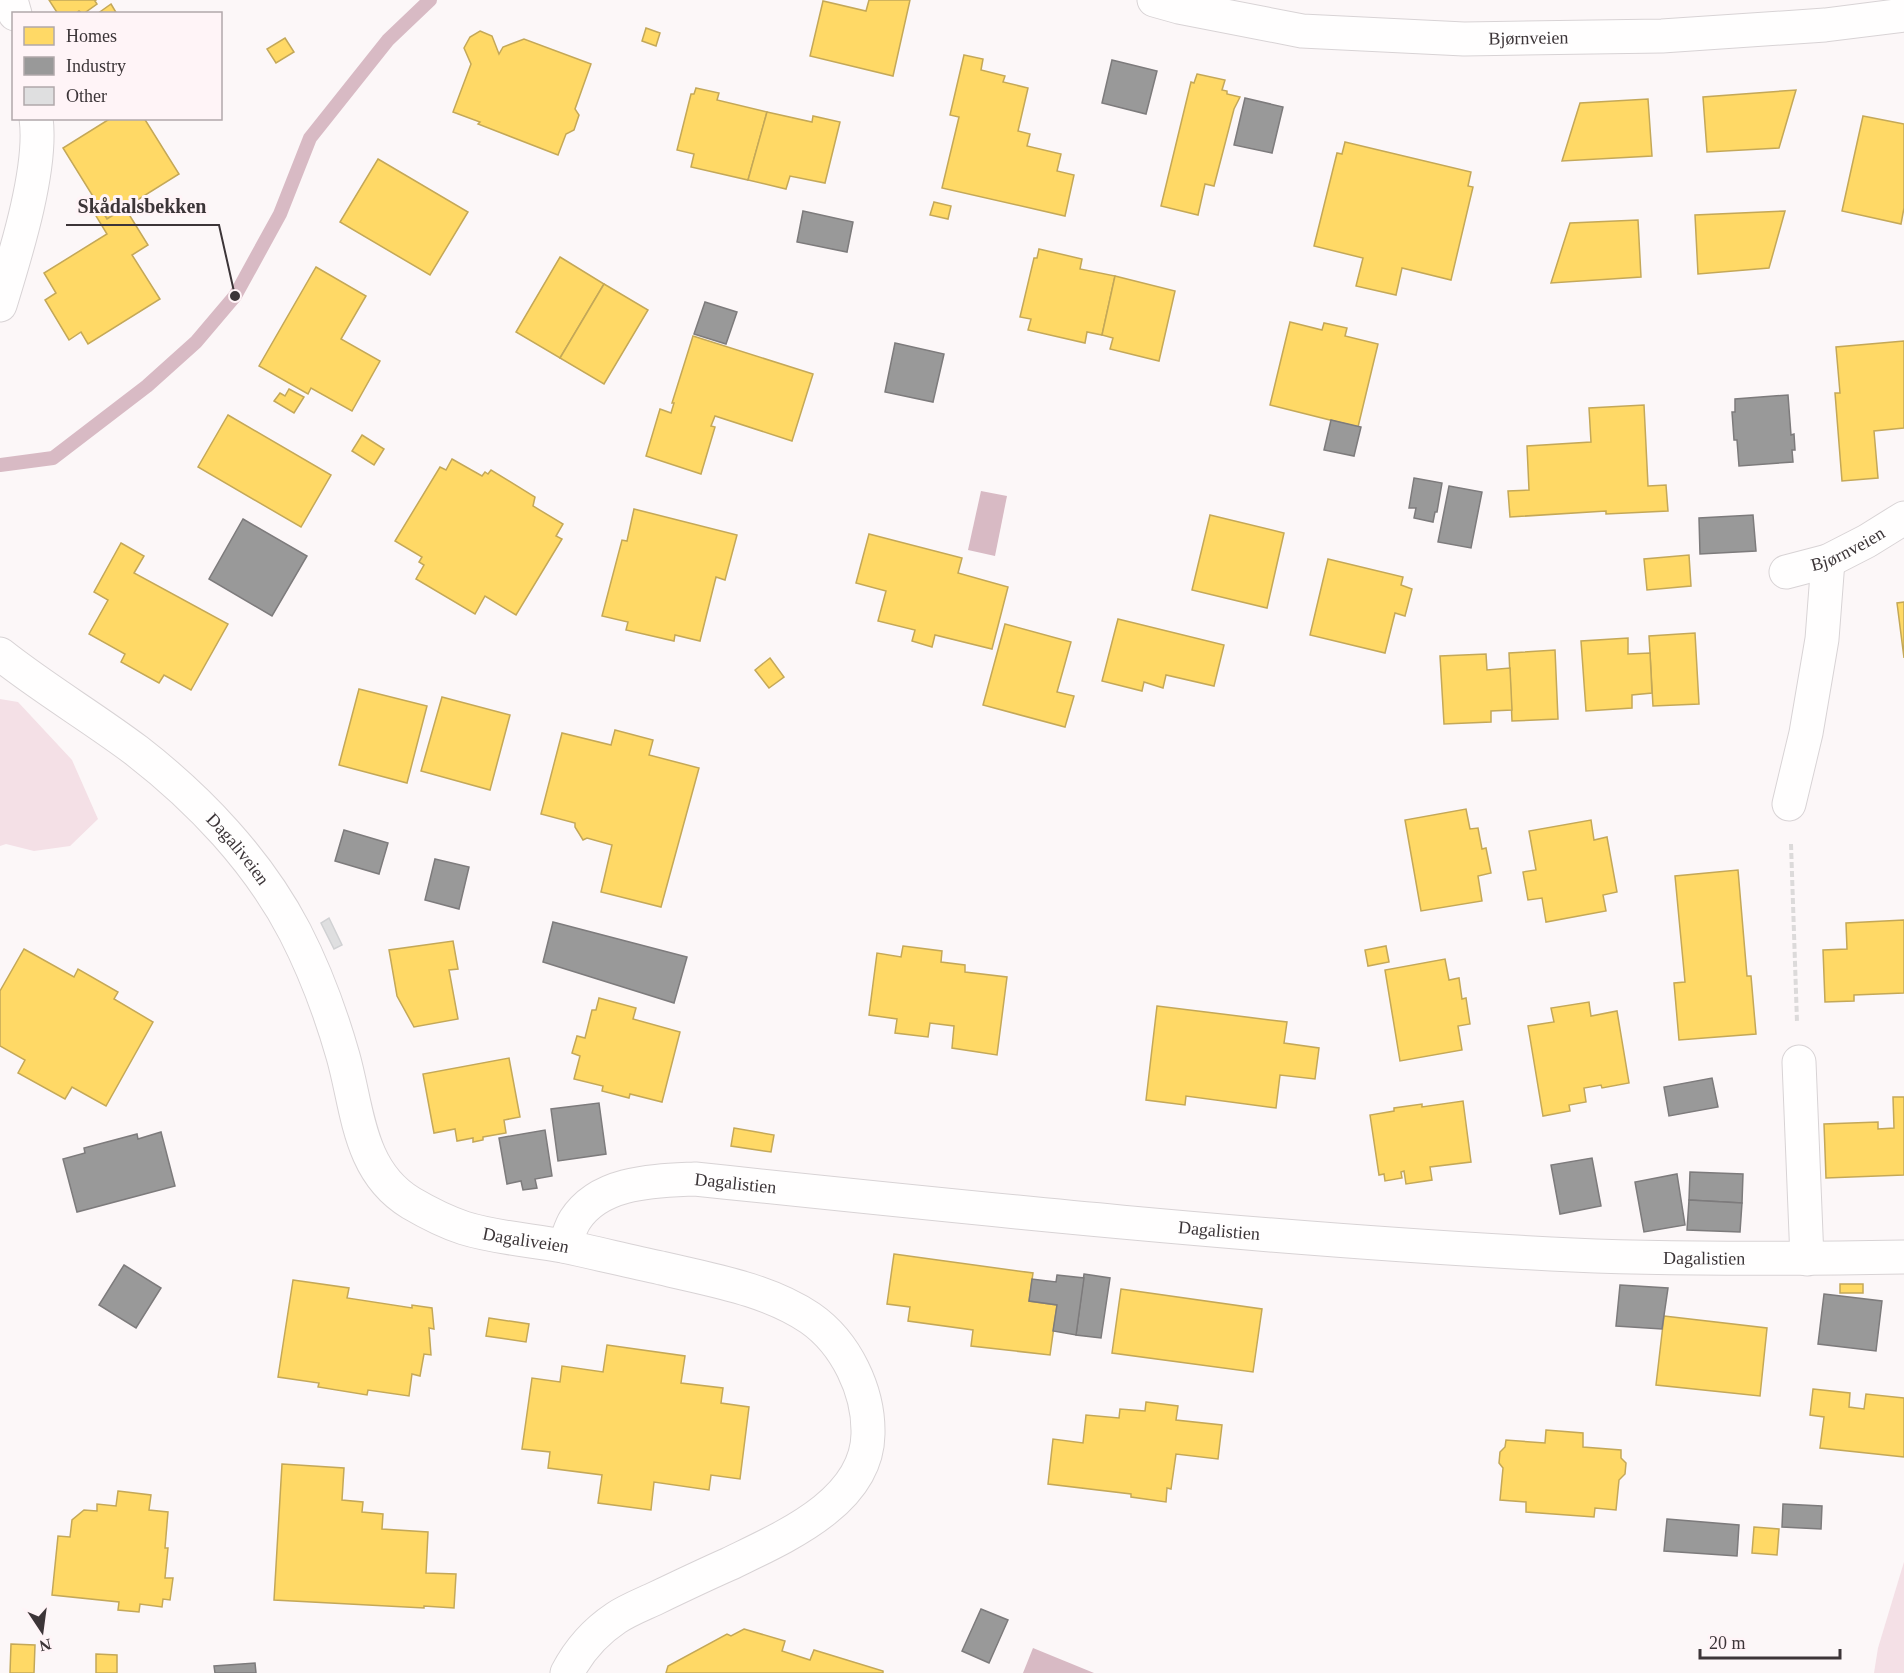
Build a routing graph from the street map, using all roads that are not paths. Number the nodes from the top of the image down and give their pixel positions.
1 (1154, 0) edge
2 (1904, 15) edge
3 (36, 120) edge
4 (0, 305) edge
5 (1904, 518) edge
6 (1828, 561) junction
7 (1786, 573) dead end
8 (0, 654) edge
9 (1789, 804) road end
10 (1799, 1062) road end
11 (564, 1246) junction
12 (1904, 1257) edge
13 (1808, 1258) junction
14 (567, 1673) edge

1 - 2 street, Bjørnveien
3 - 4 street
5 - 6 street, Bjørnveien
6 - 7 street, Bjørnveien
6 - 9 street
8 - 11 street, Dagaliveien
10 - 13 street
11 - 13 street, Dagalistien
11 - 14 street, Dagaliveien
12 - 13 street, Dagalistien

